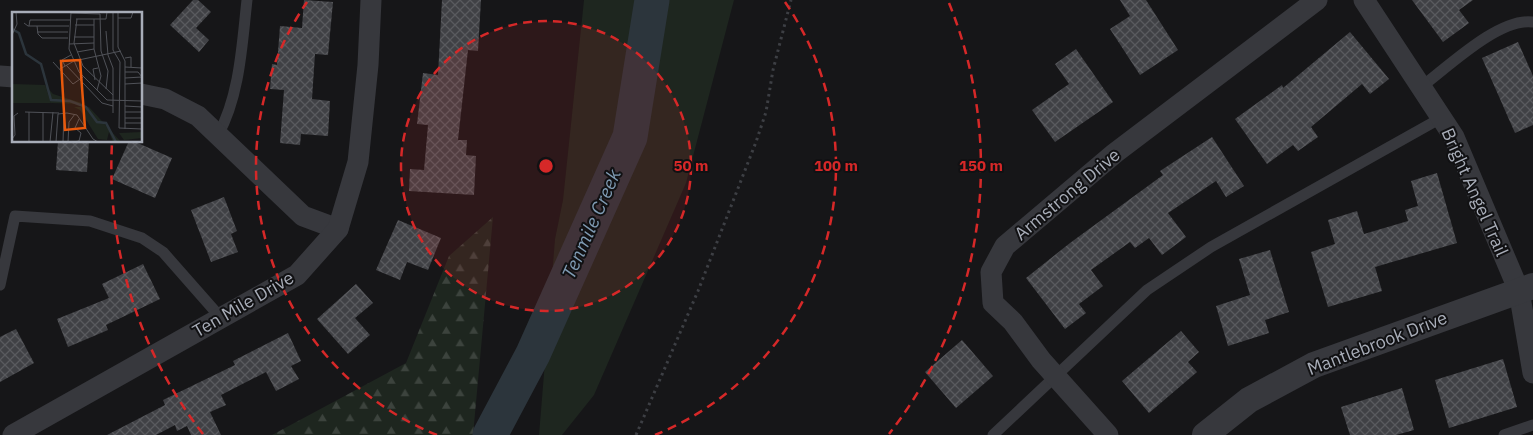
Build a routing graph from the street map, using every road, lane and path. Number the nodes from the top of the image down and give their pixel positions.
1 (247, 0) edge
2 (371, 0) edge
3 (791, 0) edge
4 (1317, 0) edge
5 (1364, 0) edge
6 (1533, 22) edge
7 (1421, 87) junction
8 (142, 94) edge
9 (1441, 118) junction
10 (218, 135) junction
11 (338, 230) junction
12 (0, 285) edge
13 (1526, 288) edge
14 (221, 318) junction
15 (1533, 374) edge
16 (1056, 377) junction
17 (1533, 425) edge
18 (13, 435) edge
19 (636, 435) edge
20 (993, 435) edge
21 (1108, 435) edge
22 (1205, 435) edge
23 (1504, 435) edge

1 - 10 lane
2 - 11 street, Ten Mile Drive
3 - 19 path
4 - 16 street, Armstrong Drive
5 - 7 street, Bright Angel Trail
6 - 7 lane
7 - 9 street, Bright Angel Trail
8 - 10 street
9 - 13 street, Bright Angel Trail
9 - 16 lane
10 - 11 street
11 - 14 street, Ten Mile Drive
12 - 14 lane
13 - 15 street, Bright Angel Trail
13 - 22 street, Mantlebrook Drive
14 - 18 street, Ten Mile Drive
16 - 20 lane
16 - 21 street, Armstrong Drive
17 - 23 lane

